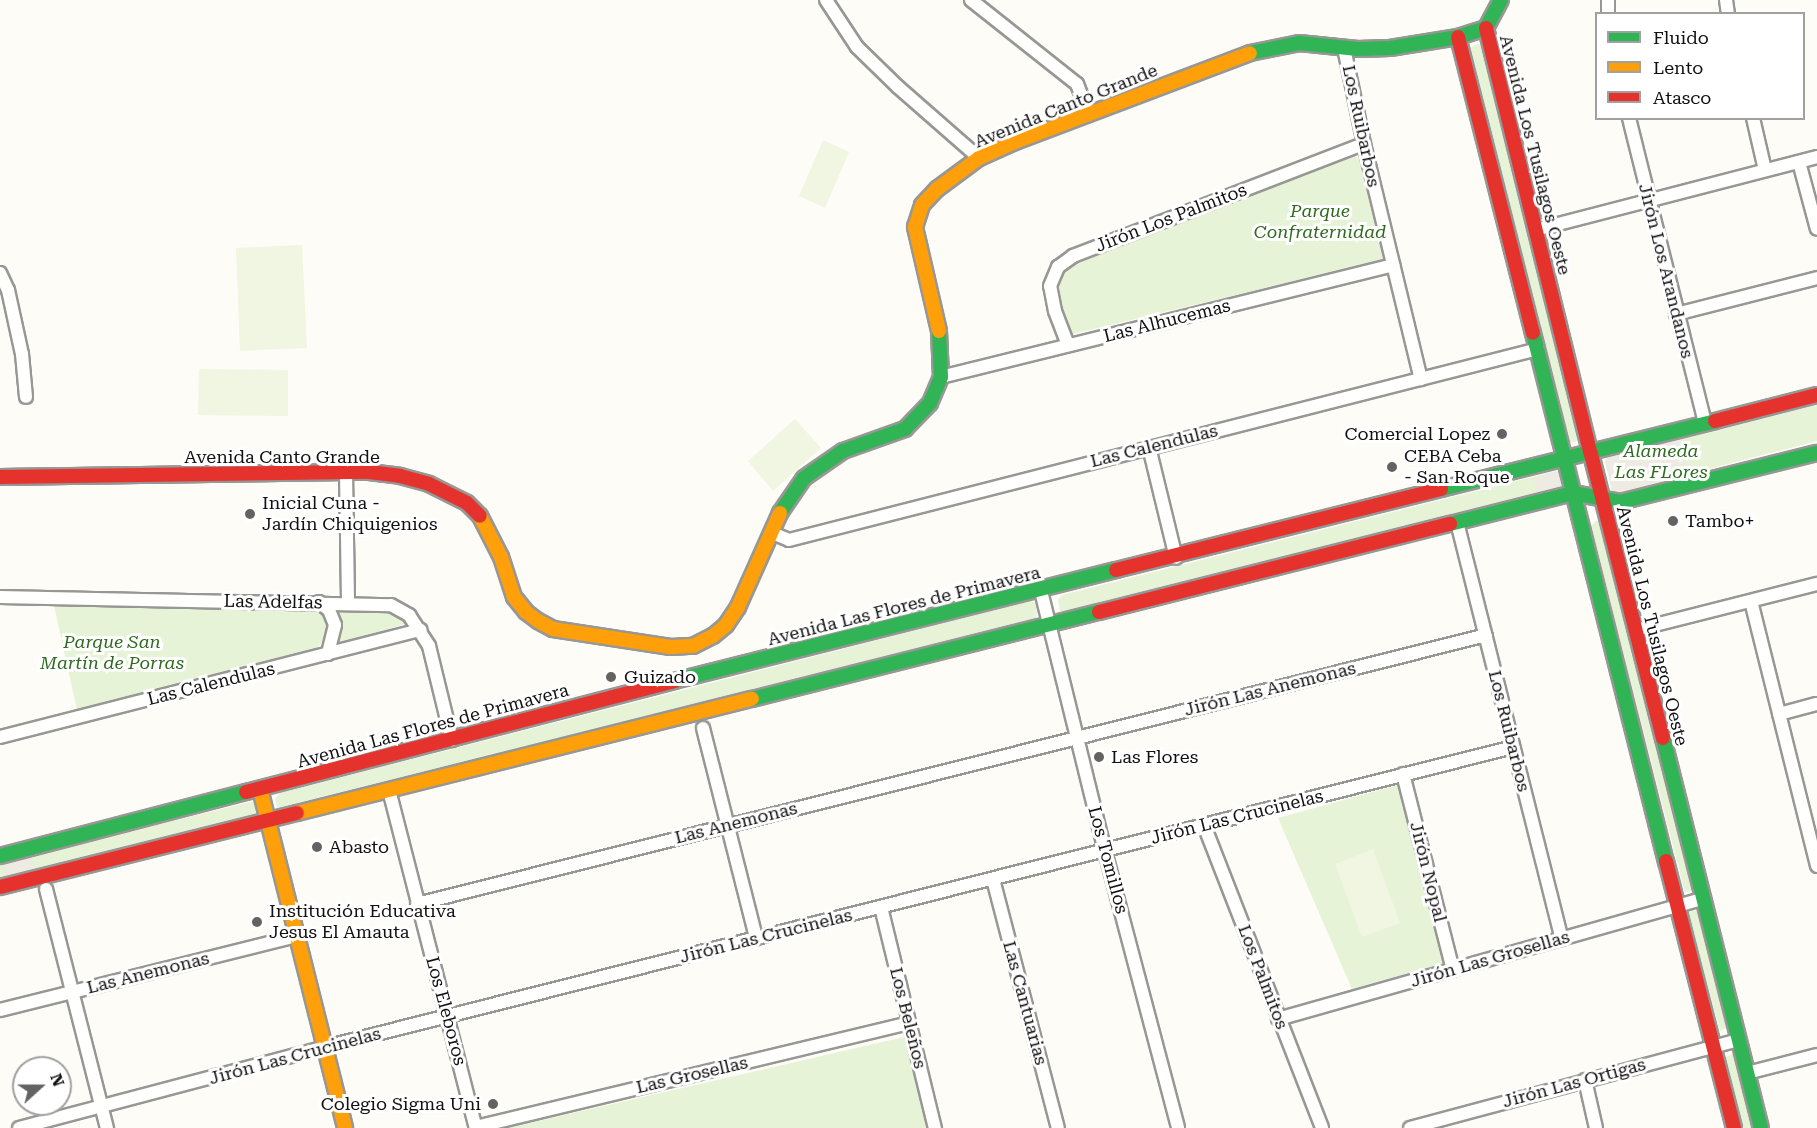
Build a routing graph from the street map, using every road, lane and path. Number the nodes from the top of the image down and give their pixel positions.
1 (826, 0) edge
2 (971, 0) edge
3 (1501, 0) edge
4 (1486, 28) junction
5 (1458, 37) junction
6 (1344, 48) junction
7 (1088, 113) junction
8 (1629, 120) edge
9 (1753, 120) edge
10 (1364, 144) junction
11 (1817, 157) edge
12 (979, 158) junction
13 (1799, 162) junction
14 (1765, 170) junction
15 (1647, 201) junction
16 (1817, 229) edge
17 (1535, 230) junction
18 (1393, 265) junction
19 (0, 273) edge
20 (1817, 278) edge
21 (1676, 314) junction
22 (1068, 345) junction
23 (1538, 349) junction
24 (941, 377) junction
25 (1421, 379) junction
26 (1817, 395) edge
27 (26, 397) dead end
28 (1705, 423) junction
29 (1149, 447) junction
30 (1817, 453) edge
31 (1591, 454) junction
32 (1565, 460) junction
33 (345, 473) junction
34 (0, 477) edge
35 (1573, 493) junction
36 (1601, 499) junction
37 (1457, 522) junction
38 (772, 533) junction
39 (1176, 558) junction
40 (1817, 584) edge
41 (1041, 591) junction
42 (0, 597) edge
43 (1751, 601) junction
44 (319, 602) junction
45 (348, 603) junction
46 (1050, 625) junction
47 (421, 630) junction
48 (1635, 630) junction
49 (1486, 635) junction
50 (328, 654) junction
51 (1817, 704) edge
52 (1779, 714) junction
53 (703, 728) dead end
54 (0, 737) edge
55 (1076, 737) junction
56 (452, 740) junction
57 (1054, 743) joint
58 (1513, 747) junction
59 (1403, 774) junction
60 (260, 789) junction
61 (389, 790) junction
62 (267, 819) junction
63 (726, 825) junction
64 (1204, 825) junction
65 (1812, 826) edge
66 (1, 851) edge
67 (1105, 851) junction
68 (1817, 866) edge
69 (993, 879) junction
70 (0, 887) edge
71 (46, 889) dead end
72 (1701, 899) junction
73 (417, 904) junction
74 (1677, 906) junction
75 (880, 907) junction
76 (296, 936) junction
77 (756, 938) junction
78 (1562, 939) junction
79 (1453, 970) junction
80 (69, 987) junction
81 (0, 1010) edge
82 (447, 1016) junction
83 (1278, 1019) junction
84 (909, 1023) junction
85 (1738, 1040) junction
86 (1714, 1046) junction
87 (325, 1047) junction
88 (1817, 1055) edge
89 (1747, 1073) junction
90 (1585, 1080) junction
91 (102, 1108) junction
92 (19, 1128) edge
93 (107, 1128) edge
94 (345, 1128) edge
95 (476, 1128) edge
96 (935, 1128) edge
97 (1058, 1128) edge
98 (1178, 1128) edge
99 (1322, 1128) edge
100 (1410, 1128) edge
101 (1596, 1128) edge
102 (1734, 1128) edge
103 (1761, 1128) edge

1 - 12 street
2 - 7 street
3 - 4 main road
4 - 5 main road, Avenida Canto Grande
4 - 17 main road, Avenida Los Tusilagos Oeste
5 - 6 main road, Avenida Canto Grande
5 - 23 main road
6 - 7 main road, Avenida Canto Grande
6 - 10 street, Los Ruibarbos
7 - 12 main road, Avenida Canto Grande
8 - 15 street, Jirón Los Arandanos
9 - 14 street
10 - 18 street, Los Ruibarbos
10 - 22 street, Jirón Los Palmitos
11 - 13 street
12 - 24 main road, Avenida Canto Grande
13 - 14 street
13 - 16 street
14 - 15 street
15 - 17 street
15 - 21 street, Jirón Los Arandanos
17 - 31 main road, Avenida Los Tusilagos Oeste
18 - 22 street, Las Alhucemas
18 - 25 street, Los Ruibarbos
19 - 27 street
20 - 21 street
21 - 28 street, Jirón Los Arandanos
22 - 24 street, Las Alhucemas
23 - 25 street, Las Calendulas
23 - 32 main road
24 - 38 main road, Avenida Canto Grande
25 - 29 street, Las Calendulas
26 - 28 main road, Avenida Las Flores de Primavera
28 - 31 main road, Avenida Las Flores de Primavera
29 - 38 street, Las Calendulas
29 - 39 street
30 - 36 main road
31 - 32 main road, Avenida Las Flores de Primavera
31 - 36 main road, Avenida Los Tusilagos Oeste
32 - 35 main road
32 - 39 main road, Avenida Las Flores de Primavera
33 - 34 main road, Avenida Canto Grande
33 - 38 main road, Avenida Canto Grande
33 - 45 street
35 - 36 main road
35 - 37 main road
35 - 74 main road
36 - 48 main road, Avenida Los Tusilagos Oeste
37 - 46 main road
37 - 49 street, Los Ruibarbos
39 - 41 main road, Avenida Las Flores de Primavera
40 - 43 street
41 - 46 street, Los Tomillos
41 - 56 main road, Avenida Las Flores de Primavera
42 - 44 street, Las Adelfas
43 - 48 street
43 - 52 street
44 - 45 street, Las Adelfas
44 - 50 street
45 - 47 street, Las Adelfas
46 - 55 street, Los Tomillos
46 - 61 main road
47 - 50 street, Las Calendulas
47 - 56 street, Las Adelfas
48 - 72 main road, Avenida Los Tusilagos Oeste
49 - 55 street, Jirón Las Anemonas
49 - 58 street, Los Ruibarbos
50 - 54 street, Las Calendulas
51 - 52 street
52 - 65 street
53 - 63 street
55 - 57 street, Jirón Las Anemonas
55 - 67 street, Los Tomillos
56 - 60 main road, Avenida Las Flores de Primavera
57 - 63 street, Las Anemonas
58 - 59 street, Jirón Las Crucinelas
58 - 78 street, Los Ruibarbos
59 - 64 street, Jirón Las Crucinelas
59 - 79 street, Jirón Nopal
60 - 62 main road
60 - 66 main road, Avenida Las Flores de Primavera
61 - 62 main road
61 - 73 street, Los Eleboros
62 - 70 main road
62 - 76 main road
63 - 73 street, Las Anemonas
63 - 77 street
64 - 67 street, Jirón Las Crucinelas
64 - 83 street, Los Palmitos
65 - 68 street
67 - 69 street, Jirón Las Crucinelas
67 - 98 street, Los Tomillos
69 - 75 street, Jirón Las Crucinelas
69 - 97 street, Las Cantuarias
71 - 80 street
72 - 74 street, Jirón Las Grosellas
72 - 85 main road, Avenida Los Tusilagos Oeste
73 - 82 street, Los Eleboros
74 - 78 street, Jirón Las Grosellas
74 - 86 main road
75 - 77 street, Jirón Las Crucinelas
75 - 84 street, Los Beleños
76 - 80 street, Las Anemonas
76 - 87 main road
77 - 82 street, Jirón Las Crucinelas
78 - 79 street, Jirón Las Grosellas
79 - 83 street, Jirón Las Grosellas
80 - 81 street, Las Anemonas
80 - 91 street
82 - 87 street, Jirón Las Crucinelas
82 - 95 street, Los Eleboros
83 - 99 street, Los Palmitos
84 - 95 street, Las Grosellas
84 - 96 street, Los Beleños
85 - 86 street, Jirón Las Ortigas
85 - 89 main road, Avenida Los Tusilagos Oeste
86 - 90 street, Jirón Las Ortigas
86 - 102 main road
87 - 91 street, Jirón Las Crucinelas
87 - 94 main road
88 - 89 street
89 - 103 main road, Avenida Los Tusilagos Oeste
90 - 100 street, Jirón Las Ortigas
90 - 101 street
91 - 92 street, Jirón Las Crucinelas
91 - 93 street

